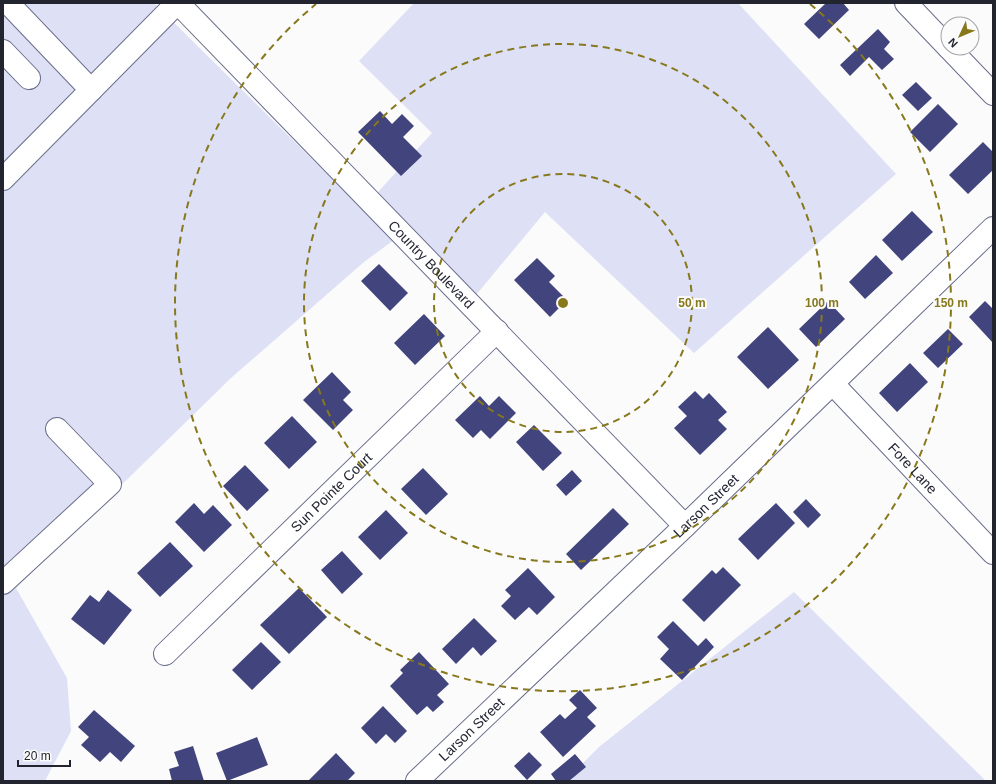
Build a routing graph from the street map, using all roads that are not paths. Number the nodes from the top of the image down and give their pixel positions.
1 (8, 3) edge
2 (177, 3) edge
3 (906, 3) edge
4 (940, 39) edge
5 (3, 51) edge
6 (956, 56) edge
7 (29, 78) dead end
8 (91, 90) junction
9 (993, 94) edge
10 (6, 170) edge
11 (993, 228) edge
12 (497, 331) junction
13 (833, 384) junction
14 (57, 429) dead end
15 (685, 526) junction
16 (993, 553) edge
17 (3, 583) edge
18 (165, 654) dead end
19 (417, 781) edge

1 - 8 street
2 - 8 street
2 - 12 street, Country Boulevard
3 - 4 street
5 - 7 street
6 - 9 street
8 - 10 street
11 - 13 street, Larson Street
12 - 15 street, Country Boulevard
12 - 18 street, Sun Pointe Court
13 - 15 street, Larson Street
13 - 16 street, Fore Lane
14 - 17 street
15 - 19 street, Larson Street

